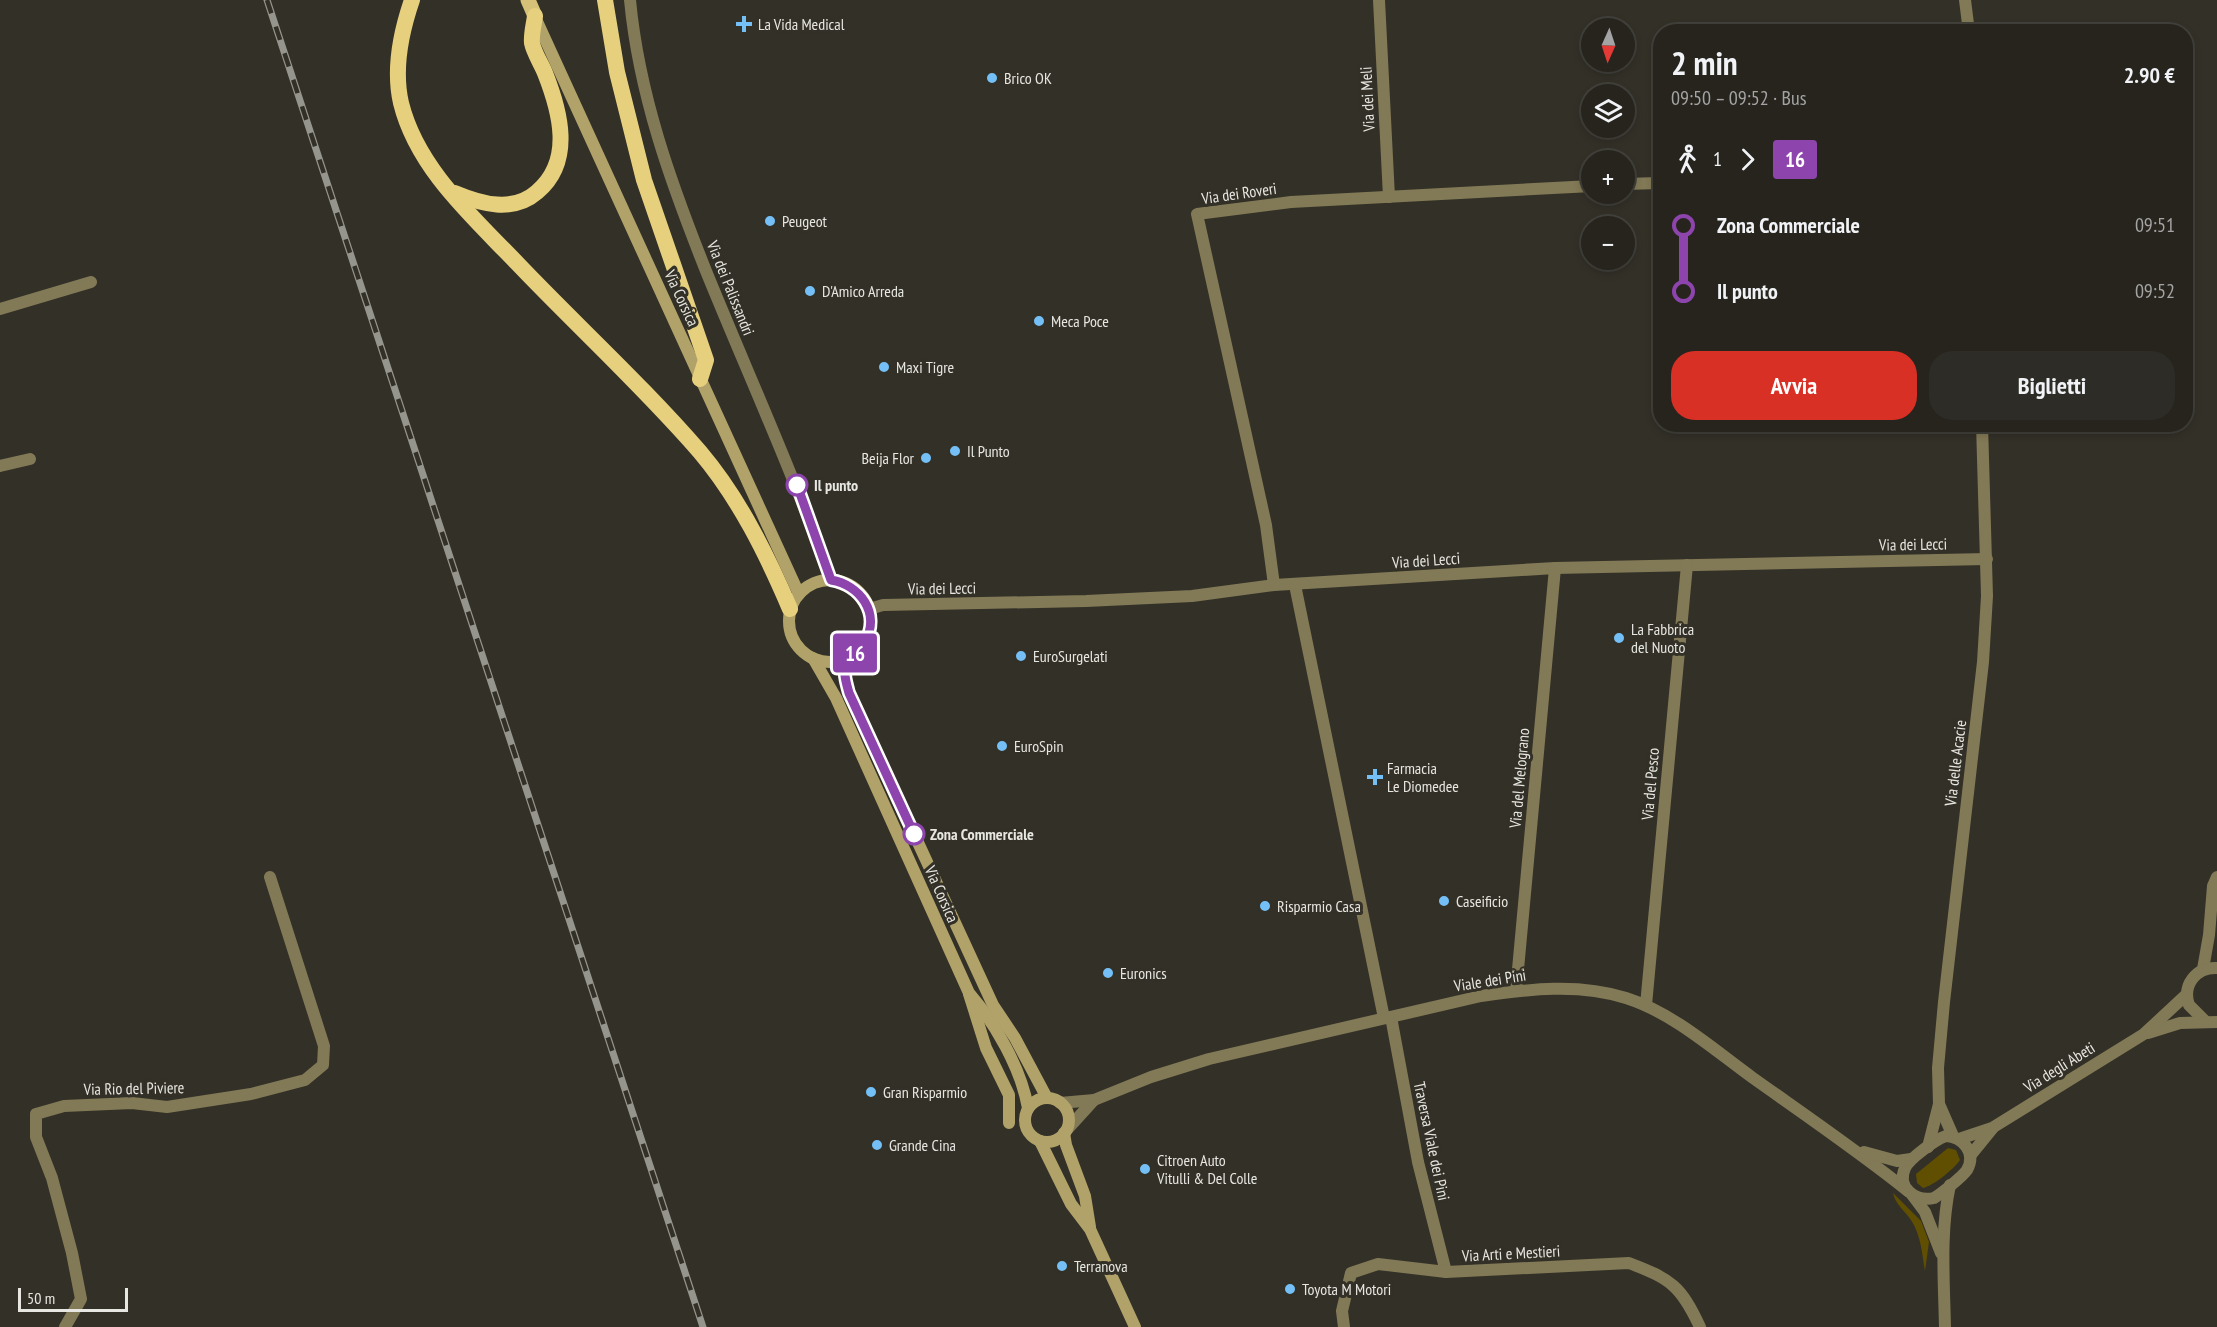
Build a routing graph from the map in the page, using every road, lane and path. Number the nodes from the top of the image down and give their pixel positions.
1 (412, 0) edge
2 (528, 0) edge
3 (605, 0) edge
4 (630, 0) edge
5 (1379, 0) edge
6 (1965, 0) edge
7 (535, 16) junction
8 (1968, 24) edge
9 (1653, 183) edge
10 (1635, 184) edge
11 (1581, 187) edge
12 (451, 192) junction
13 (1389, 197) junction
14 (91, 282) dead end
15 (0, 309) edge
16 (700, 379) junction
17 (1982, 432) edge
18 (30, 459) dead end
19 (0, 466) edge
20 (1987, 559) junction
21 (1687, 565) junction
22 (1555, 568) junction
23 (831, 580) junction
24 (1274, 585) junction
25 (1295, 585) junction
26 (794, 602) junction
27 (869, 609) junction
28 (813, 658) junction
29 (848, 658) junction
30 (270, 877) dead end
31 (2217, 877) edge
32 (2209, 935) junction
33 (2217, 951) edge
34 (2217, 968) edge
35 (2203, 969) junction
36 (1516, 990) junction
37 (969, 993) junction
38 (2186, 995) junction
39 (1646, 1005) junction
40 (1387, 1018) junction
41 (2204, 1020) junction
42 (2217, 1022) edge
43 (2144, 1034) junction
44 (1047, 1098) junction
45 (1094, 1100) junction
46 (1060, 1103) junction
47 (1939, 1104) junction
48 (1028, 1108) junction
49 (1009, 1123) dead end
50 (1992, 1128) junction
51 (1064, 1133) junction
52 (1956, 1138) junction
53 (1040, 1141) junction
54 (1928, 1147) junction
55 (1857, 1150) junction
56 (1970, 1156) junction
57 (1911, 1159) junction
58 (1950, 1184) junction
59 (1910, 1193) junction
60 (1090, 1229) junction
61 (1943, 1259) junction
62 (1446, 1272) junction
63 (65, 1327) edge
64 (1135, 1327) edge
65 (1344, 1327) edge
66 (1700, 1327) edge
67 (1945, 1327) edge

1 - 12 highway
2 - 7 main road
3 - 16 highway
4 - 23 street, Via dei Palissandri
5 - 13 street, Via dei Meli
6 - 8 street
7 - 12 highway
7 - 16 main road, Via Corsica
9 - 10 street
11 - 13 street, Via dei Roveri
12 - 26 highway
13 - 24 street, Via dei Roveri
14 - 15 street
16 - 26 main road, Via Corsica
17 - 20 street, Via delle Acacie
18 - 19 street
20 - 21 street, Via dei Lecci
20 - 47 street, Via delle Acacie
21 - 22 street, Via dei Lecci
21 - 39 street, Via del Pesco
22 - 25 street, Via dei Lecci
22 - 36 street, Via del Melograno
23 - 26 main road
23 - 27 main road
24 - 25 street, Via dei Lecci
24 - 27 street, Via dei Lecci
25 - 40 street, Traversa Viale dei Pini
26 - 28 main road, Via Corsica
27 - 29 main road
28 - 29 main road
28 - 37 main road, Via Corsica
29 - 44 main road, Via Corsica
30 - 63 street, Via Rio del Piviere
31 - 32 street, Via degli Abeti
32 - 33 street
32 - 35 street, Via degli Abeti
34 - 35 street
35 - 38 street, Via degli Abeti
36 - 39 street, Viale dei Pini
36 - 40 street, Viale dei Pini
37 - 48 main road, Via Corsica
37 - 49 main road
38 - 41 street
38 - 43 street, Via degli Abeti
39 - 55 street, Viale dei Pini
40 - 45 street, Viale dei Pini
40 - 62 street, Traversa Viale dei Pini
41 - 42 street, Via degli Abeti
41 - 43 street, Via degli Abeti
43 - 50 street, Via degli Abeti
44 - 46 main road
44 - 48 main road
45 - 46 street, Viale dei Pini
45 - 51 street, Viale dei Pini
46 - 51 main road, Via Corsica
47 - 52 street, Via delle Acacie
47 - 54 street, Via delle Acacie
48 - 53 main road, Via Corsica
50 - 52 street, Via degli Abeti
50 - 56 street, Via degli Abeti
51 - 53 main road
51 - 60 main road, Via Corsica
52 - 54 street
52 - 56 street
53 - 60 main road, Via Corsica
54 - 57 street
55 - 57 street, Viale dei Pini
55 - 59 street, Viale dei Pini
56 - 58 street
57 - 59 street
58 - 59 street
58 - 61 street
59 - 61 street
60 - 64 main road, Via Corsica
61 - 67 street
62 - 65 street, Via Arti e Mestieri
62 - 66 street, Via Arti e Mestieri

